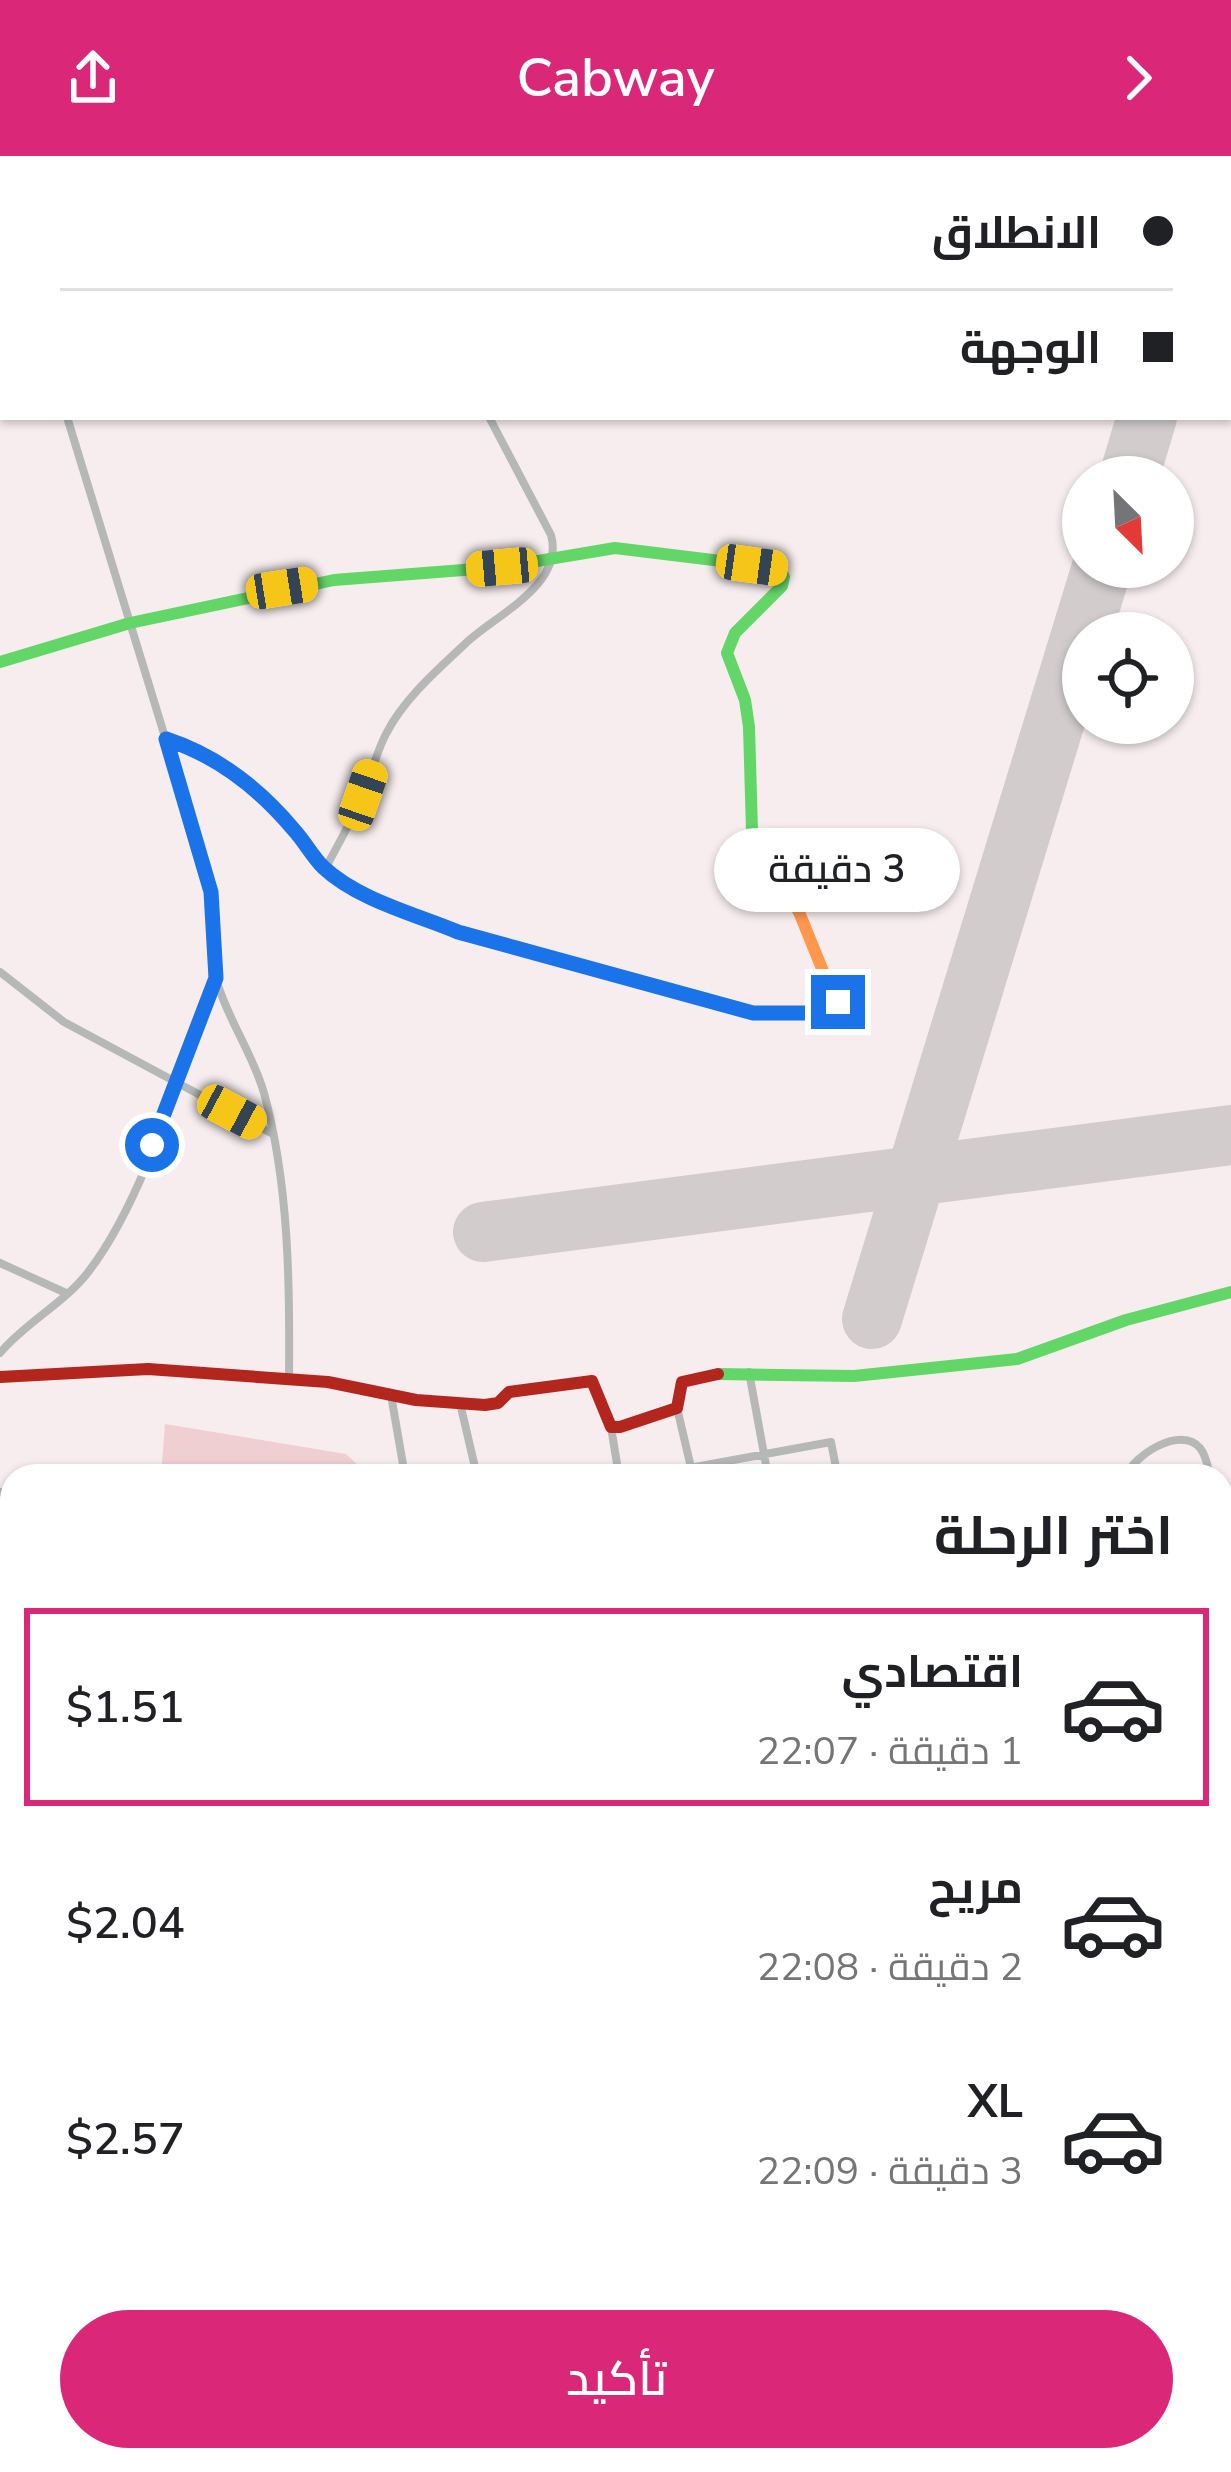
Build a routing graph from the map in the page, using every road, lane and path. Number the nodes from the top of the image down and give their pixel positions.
1 (68, 420) edge
2 (491, 420) edge
3 (552, 560) junction
4 (130, 623) junction
5 (0, 662) edge
6 (166, 739) junction
7 (325, 869) junction
8 (0, 972) edge
9 (216, 978) junction
10 (177, 1083) junction
11 (273, 1134) junction
12 (0, 1263) edge
13 (1231, 1292) edge
14 (66, 1293) junction
15 (0, 1353) edge
16 (749, 1372) junction
17 (0, 1377) edge
18 (289, 1381) junction
19 (391, 1393) junction
20 (460, 1403) junction
21 (677, 1408) junction
22 (611, 1427) junction
23 (765, 1456) junction
24 (403, 1464) edge
25 (474, 1464) edge
26 (618, 1464) edge
27 (690, 1464) edge
28 (726, 1464) edge
29 (766, 1464) edge
30 (836, 1464) edge
31 (1133, 1464) edge
32 (1206, 1464) edge

1 - 4 street
2 - 3 street
3 - 4 street
3 - 7 street
3 - 7 street
4 - 5 street
4 - 6 street
6 - 7 street
6 - 9 street
8 - 10 street
9 - 10 street
9 - 11 street
10 - 11 street
10 - 14 street
11 - 18 street
12 - 14 street
13 - 16 street
14 - 15 street
16 - 21 street
16 - 23 street
17 - 18 street
18 - 19 street
19 - 20 street
19 - 24 street
20 - 22 street
20 - 25 street
21 - 22 street
21 - 27 street
22 - 26 street
23 - 28 street
23 - 29 street
23 - 30 street
31 - 32 street

